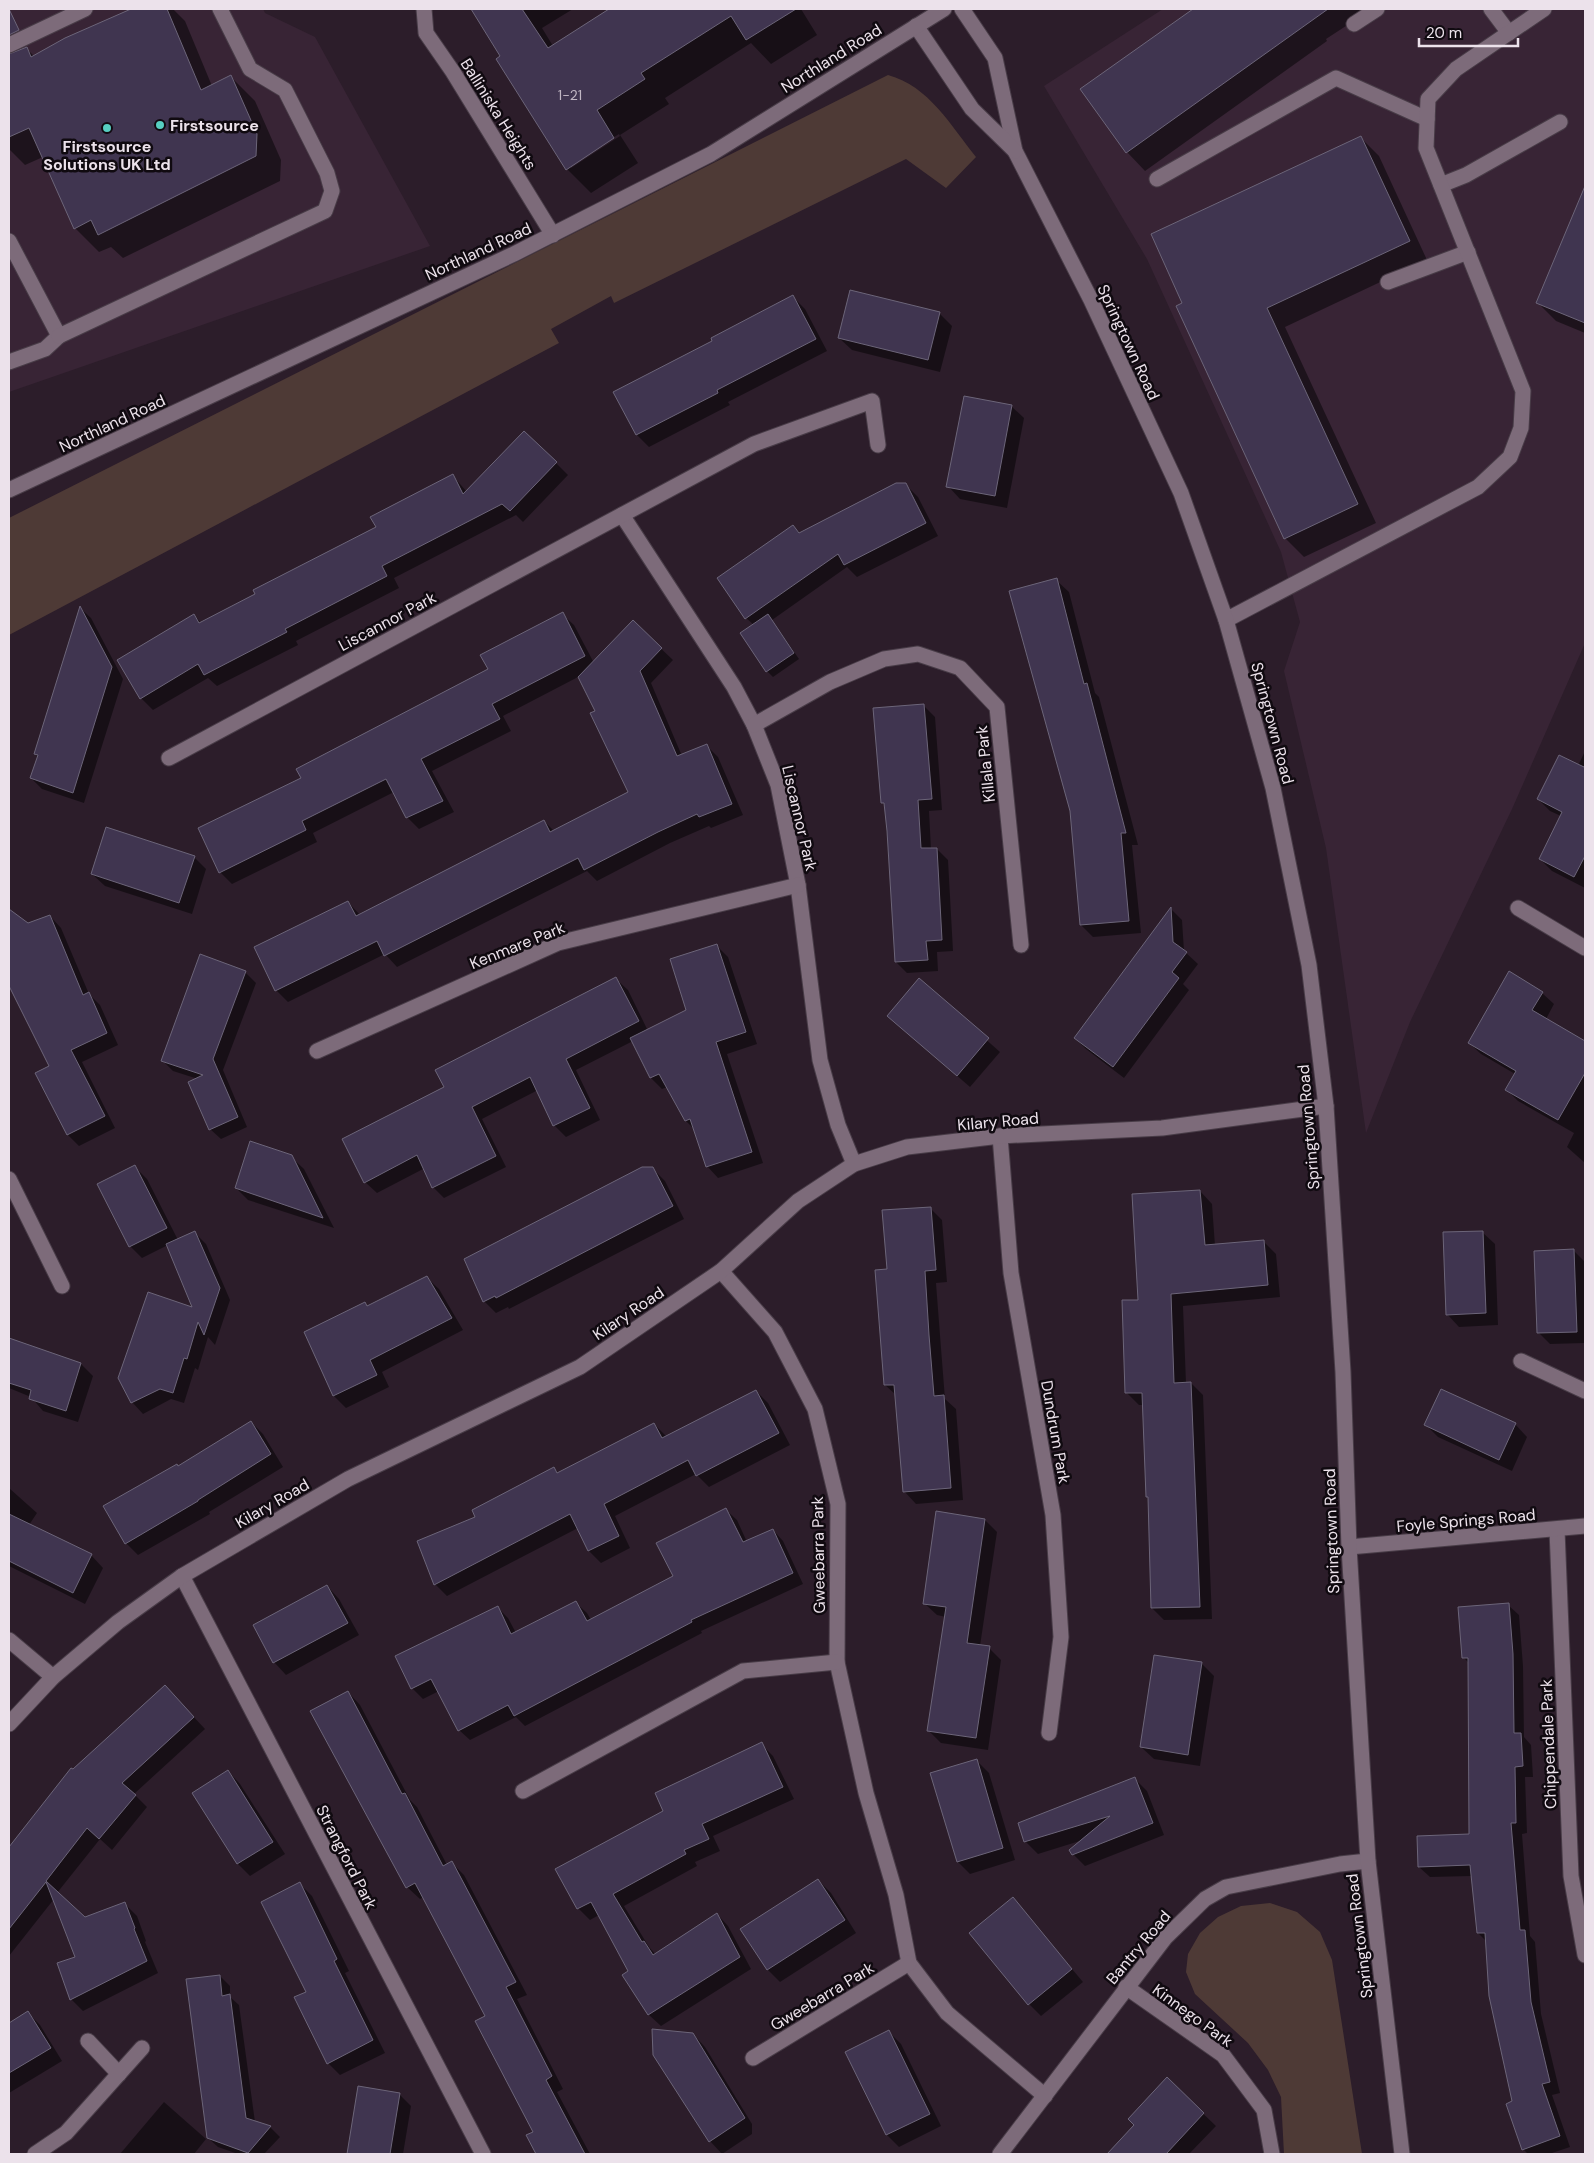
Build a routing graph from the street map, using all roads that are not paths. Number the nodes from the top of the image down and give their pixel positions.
1 (85, 9) edge
2 (220, 9) edge
3 (424, 9) edge
4 (944, 9) edge
5 (962, 9) edge
6 (1377, 9) edge
7 (1491, 9) edge
8 (1544, 9) edge
9 (1354, 24) dead end
10 (916, 26) junction
11 (1509, 33) junction
12 (9, 45) edge
13 (1427, 119) junction
14 (1560, 122) dead end
15 (1015, 151) junction
16 (1157, 179) dead end
17 (1441, 185) junction
18 (553, 235) junction
19 (9, 241) edge
20 (1468, 252) junction
21 (1388, 282) dead end
22 (59, 336) junction
23 (9, 362) edge
24 (878, 445) dead end
25 (9, 490) edge
26 (622, 515) junction
27 (1226, 620) junction
28 (754, 725) junction
29 (169, 758) dead end
30 (798, 885) junction
31 (1518, 908) dead end
32 (1021, 945) dead end
33 (1585, 948) edge
34 (317, 1051) dead end
35 (1326, 1106) junction
36 (1000, 1136) junction
37 (854, 1164) junction
38 (9, 1179) edge
39 (721, 1271) junction
40 (62, 1286) dead end
41 (1521, 1361) dead end
42 (1585, 1390) edge
43 (1585, 1526) edge
44 (1557, 1530) junction
45 (1348, 1547) junction
46 (182, 1576) junction
47 (9, 1640) edge
48 (837, 1662) junction
49 (53, 1677) junction
50 (9, 1724) edge
51 (1049, 1734) dead end
52 (523, 1792) dead end
53 (1368, 1861) junction
54 (1585, 1955) edge
55 (909, 1963) junction
56 (1126, 1987) junction
57 (88, 2041) dead end
58 (142, 2048) dead end
59 (753, 2058) dead end
60 (119, 2074) junction
61 (1045, 2096) junction
62 (40, 2153) edge
63 (483, 2154) edge
64 (1000, 2154) edge
65 (1272, 2154) edge
66 (1402, 2154) edge

1 - 12 street
2 - 22 street
3 - 18 street, Balliniska Heights
4 - 10 street, Northland Road
5 - 15 street, Springtown Road
6 - 9 street
7 - 11 street
8 - 11 street
10 - 15 street, Springtown Road
10 - 18 street, Northland Road
11 - 13 street
13 - 16 street
13 - 17 street
14 - 17 street
15 - 27 street, Springtown Road
17 - 20 street
18 - 25 street, Northland Road
19 - 22 street
20 - 21 street
20 - 27 street
22 - 23 street
24 - 26 street, Liscannor Park
26 - 28 street, Liscannor Park
26 - 29 street, Liscannor Park
27 - 35 street, Springtown Road
28 - 30 street, Liscannor Park
28 - 32 street, Killala Park
30 - 34 street, Kenmare Park
30 - 37 street, Liscannor Park
31 - 33 street
35 - 36 street, Kilary Road
35 - 45 street, Springtown Road
36 - 37 street, Kilary Road
36 - 51 street, Dundrum Park
37 - 39 street, Kilary Road
38 - 40 street
39 - 46 street, Kilary Road
39 - 48 street, Gweebarra Park
41 - 42 street
43 - 44 street, Foyle Springs Road
44 - 45 street, Foyle Springs Road
44 - 54 street, Chippendale Park
45 - 53 street, Springtown Road
46 - 49 street, Kilary Road
46 - 63 street, Strangford Park
47 - 49 street
48 - 52 street
48 - 55 street, Gweebarra Park
49 - 50 street, Kilary Road
53 - 56 street, Bantry Road
53 - 66 street, Springtown Road
55 - 59 street, Gweebarra Park
55 - 61 street, Gweebarra Park
56 - 61 street, Bantry Road
56 - 65 street, Kinnego Park
57 - 60 street
58 - 60 street
60 - 62 street
61 - 64 street, Bantry Road

